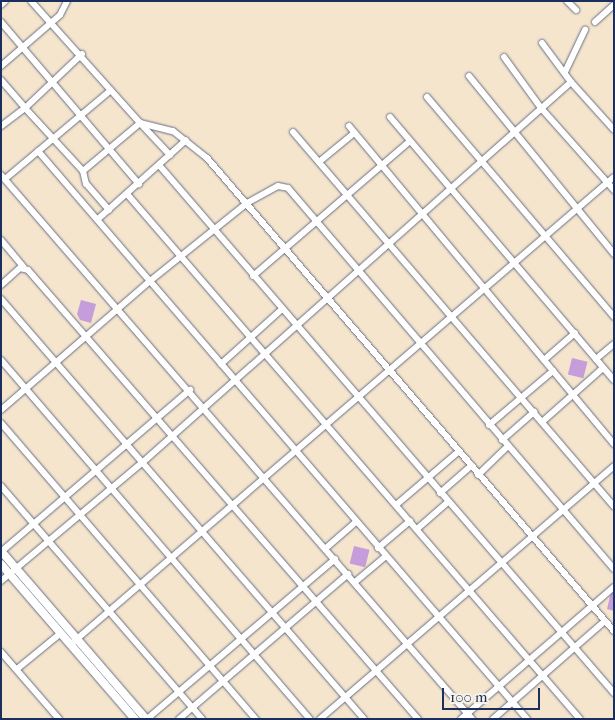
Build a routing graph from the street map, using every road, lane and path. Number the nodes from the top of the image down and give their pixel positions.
1 (6, 1) edge
2 (31, 1) edge
3 (67, 1) edge
4 (567, 1) edge
5 (614, 4) edge
6 (1, 5) edge
7 (576, 10) dead end
8 (1, 22) edge
9 (53, 22) junction
10 (595, 22) dead end
11 (585, 30) dead end
12 (542, 43) dead end
13 (24, 48) junction
14 (82, 54) junction
15 (504, 57) dead end
16 (1, 66) edge
17 (565, 72) junction
18 (468, 76) dead end
19 (1, 80) edge
20 (53, 80) junction
21 (571, 82) junction
22 (111, 90) junction
23 (427, 97) dead end
24 (24, 108) junction
25 (541, 108) junction
26 (81, 115) junction
27 (390, 117) dead end
28 (140, 123) junction
29 (1, 126) edge
30 (349, 126) dead end
31 (614, 130) edge
32 (293, 132) dead end
33 (353, 134) junction
34 (512, 134) junction
35 (52, 138) junction
36 (186, 140) junction
37 (410, 141) junction
38 (109, 149) junction
39 (38, 150) junction
40 (170, 155) junction
41 (480, 161) junction
42 (319, 162) junction
43 (159, 165) junction
44 (379, 167) junction
45 (83, 171) junction
46 (3, 177) edge
47 (614, 177) edge
48 (607, 182) junction
49 (139, 184) junction
50 (451, 187) junction
51 (614, 190) edge
52 (127, 194) junction
53 (346, 194) junction
54 (247, 203) junction
55 (576, 208) junction
56 (109, 210) junction
57 (419, 215) junction
58 (98, 220) junction
59 (316, 221) junction
60 (214, 231) junction
61 (544, 235) junction
62 (1, 240) edge
63 (388, 242) junction
64 (285, 248) junction
65 (614, 254) edge
66 (182, 256) junction
67 (514, 260) junction
68 (24, 267) junction
69 (358, 268) junction
70 (253, 276) junction
71 (150, 281) junction
72 (1, 285) edge
73 (481, 289) junction
74 (326, 296) junction
75 (1, 299) edge
76 (118, 308) junction
77 (282, 309) junction
78 (451, 316) junction
79 (614, 316) edge
80 (296, 325) junction
81 (575, 333) junction
82 (86, 336) junction
83 (252, 338) junction
84 (420, 341) junction
85 (614, 344) edge
86 (266, 355) junction
87 (596, 359) junction
88 (1, 360) edge
89 (544, 360) junction
90 (55, 364) junction
91 (220, 364) junction
92 (603, 368) junction
93 (388, 369) junction
94 (553, 371) junction
95 (235, 380) junction
96 (614, 380) edge
97 (26, 388) junction
98 (190, 390) junction
99 (573, 394) junction
100 (358, 395) junction
101 (521, 398) junction
102 (205, 408) junction
103 (1, 410) edge
104 (534, 412) junction
105 (159, 418) junction
106 (542, 422) junction
107 (324, 423) junction
108 (1, 424) edge
109 (489, 425) junction
110 (174, 436) junction
111 (502, 440) junction
112 (614, 444) edge
113 (128, 445) junction
114 (508, 446) junction
115 (296, 450) junction
116 (458, 452) junction
117 (143, 462) junction
118 (471, 466) junction
119 (614, 466) edge
120 (98, 471) junction
121 (478, 474) junction
122 (264, 477) junction
123 (427, 478) junction
124 (594, 482) junction
125 (1, 486) edge
126 (112, 487) junction
127 (440, 493) junction
128 (66, 498) junction
129 (448, 502) junction
130 (233, 504) junction
131 (396, 505) junction
132 (614, 506) edge
133 (563, 509) junction
134 (79, 513) junction
135 (410, 520) junction
136 (356, 522) junction
137 (33, 523) junction
138 (417, 529) junction
139 (202, 530) junction
140 (532, 536) junction
141 (46, 539) junction
142 (326, 548) junction
143 (378, 548) junction
144 (1, 551) edge
145 (386, 556) junction
146 (171, 557) junction
147 (335, 559) junction
148 (501, 562) junction
149 (1, 564) edge
150 (16, 568) junction
151 (614, 569) edge
152 (9, 574) junction
153 (348, 574) junction
154 (1, 581) edge
155 (355, 582) junction
156 (139, 585) junction
157 (304, 585) junction
158 (614, 587) edge
159 (470, 589) junction
160 (317, 601) junction
161 (592, 605) junction
162 (109, 611) junction
163 (272, 612) junction
164 (438, 616) junction
165 (605, 621) junction
166 (285, 628) junction
167 (614, 631) edge
168 (561, 632) junction
169 (61, 633) junction
170 (241, 639) junction
171 (74, 642) junction
172 (408, 643) junction
173 (575, 648) junction
174 (1, 652) edge
175 (254, 654) junction
176 (529, 659) junction
177 (210, 665) junction
178 (17, 669) junction
179 (376, 670) junction
180 (543, 675) junction
181 (223, 681) junction
182 (498, 686) junction
183 (179, 691) junction
184 (614, 694) edge
185 (345, 697) junction
186 (512, 702) junction
187 (192, 707) junction
188 (468, 713) junction
189 (131, 718) edge
190 (59, 719) edge
191 (146, 719) edge
192 (179, 719) edge
193 (202, 719) edge
194 (256, 719) edge
195 (310, 719) edge
196 (320, 719) edge
197 (364, 719) edge
198 (418, 719) edge
199 (461, 719) edge
200 (472, 719) edge
201 (493, 719) edge
202 (526, 719) edge
203 (580, 719) edge

1 - 6 street
2 - 9 street
3 - 9 street
4 - 7 street
5 - 10 street
8 - 13 street
9 - 13 street
9 - 14 street
11 - 17 street
12 - 17 street
13 - 16 street
13 - 20 street
14 - 20 street
14 - 22 street
15 - 25 street
17 - 21 street
18 - 34 street
19 - 24 street
20 - 24 street
20 - 26 street
21 - 25 street
21 - 31 street
22 - 26 street
22 - 28 street
23 - 41 street
24 - 29 street
24 - 35 street
25 - 34 street
25 - 48 street
26 - 35 street
26 - 38 street
27 - 37 street
28 - 36 street
28 - 38 street
28 - 40 street
30 - 33 street
32 - 42 street
33 - 42 street
33 - 44 street
34 - 41 street
34 - 55 street
35 - 39 street
35 - 45 street
36 - 40 street
36 - 54 street
37 - 44 street
37 - 50 street
38 - 45 street
38 - 49 street
39 - 46 street
39 - 58 street
40 - 43 street
41 - 50 street
41 - 61 street
42 - 53 street
43 - 49 street
43 - 60 street
44 - 53 street
44 - 57 street
45 - 56 street
46 - 76 street
47 - 48 street
48 - 51 street
48 - 55 street
49 - 52 street
50 - 57 street
50 - 67 street
52 - 56 street
52 - 66 street
53 - 59 street
53 - 63 street
54 - 59 street
54 - 60 street
54 - 64 street
55 - 61 street
55 - 65 street
56 - 58 street
57 - 63 street
57 - 73 street
58 - 71 street
59 - 64 street
59 - 69 street
60 - 66 street
60 - 70 street
61 - 67 street
61 - 79 street
62 - 68 street
63 - 69 street
63 - 78 street
64 - 70 street
64 - 74 street
66 - 71 street
66 - 83 street
67 - 73 street
67 - 81 street
68 - 72 street
68 - 82 street
69 - 74 street
69 - 84 street
70 - 77 street
71 - 76 street
71 - 91 street
73 - 78 street
73 - 89 street
74 - 80 street
74 - 93 street
75 - 90 street
76 - 82 street
76 - 98 street
77 - 80 street
77 - 83 street
78 - 84 street
78 - 101 street
80 - 86 street
80 - 100 street
81 - 87 street
81 - 89 street
82 - 90 street
82 - 105 street
83 - 86 street
83 - 91 street
84 - 93 street
84 - 109 street
85 - 87 street
86 - 95 street
86 - 107 street
87 - 92 street
88 - 97 street
89 - 94 street
90 - 97 street
90 - 113 street
91 - 95 street
92 - 96 street
92 - 99 street
93 - 100 street
93 - 116 street
94 - 99 street
94 - 101 street
95 - 102 street
95 - 115 street
97 - 103 street
97 - 120 street
98 - 102 street
98 - 105 street
99 - 106 street
99 - 112 street
100 - 107 street
100 - 123 street
101 - 104 street
101 - 109 street
102 - 110 street
102 - 122 street
104 - 106 street
104 - 111 street
105 - 110 street
105 - 113 street
106 - 124 street
107 - 115 street
107 - 131 street
108 - 128 street
109 - 111 street
110 - 117 street
110 - 130 street
111 - 114 street
113 - 117 street
113 - 120 street
114 - 121 street
114 - 133 street
115 - 122 street
115 - 136 street
116 - 118 street
116 - 123 street
117 - 126 street
117 - 139 street
118 - 121 street
118 - 127 street
119 - 124 street
120 - 126 street
120 - 128 street
121 - 140 street
122 - 130 street
122 - 142 street
123 - 127 street
123 - 131 street
124 - 132 street
124 - 133 street
125 - 137 street
126 - 134 street
126 - 146 street
127 - 129 street
128 - 134 street
128 - 137 street
129 - 138 street
129 - 148 street
130 - 139 street
130 - 157 street
131 - 135 street
133 - 140 street
133 - 151 street
134 - 141 street
134 - 156 street
135 - 138 street
135 - 143 street
136 - 142 street
136 - 143 street
137 - 141 street
137 - 144 street
138 - 159 street
139 - 146 street
139 - 163 street
140 - 148 street
140 - 161 street
141 - 150 street
141 - 162 street
142 - 147 street
143 - 145 street
144 - 150 street
145 - 155 street
145 - 164 street
146 - 156 street
146 - 170 street
147 - 153 street
147 - 157 street
148 - 159 street
148 - 168 street
149 - 152 street
150 - 152 street
150 - 171 street
152 - 154 street
152 - 169 street
153 - 155 street
153 - 160 street
155 - 172 street
156 - 162 street
156 - 177 street
157 - 160 street
157 - 163 street
158 - 161 street
159 - 164 street
159 - 176 street
160 - 166 street
160 - 179 street
161 - 165 street
161 - 168 street
162 - 171 street
162 - 183 street
163 - 166 street
163 - 170 street
164 - 172 street
164 - 182 street
165 - 167 street
165 - 173 street
166 - 175 street
166 - 185 street
168 - 173 street
168 - 176 street
169 - 171 street
169 - 178 street
170 - 175 street
170 - 177 street
171 - 189 street
171 - 191 street
172 - 179 street
172 - 188 street
173 - 180 street
173 - 184 street
174 - 178 street
175 - 181 street
175 - 195 street
176 - 180 street
176 - 182 street
177 - 181 street
177 - 183 street
178 - 190 street
179 - 185 street
179 - 198 street
180 - 186 street
180 - 203 street
181 - 187 street
181 - 194 street
182 - 186 street
182 - 188 street
183 - 187 street
183 - 191 street
185 - 196 street
185 - 197 street
186 - 201 street
186 - 202 street
187 - 192 street
187 - 193 street
188 - 199 street
188 - 200 street

